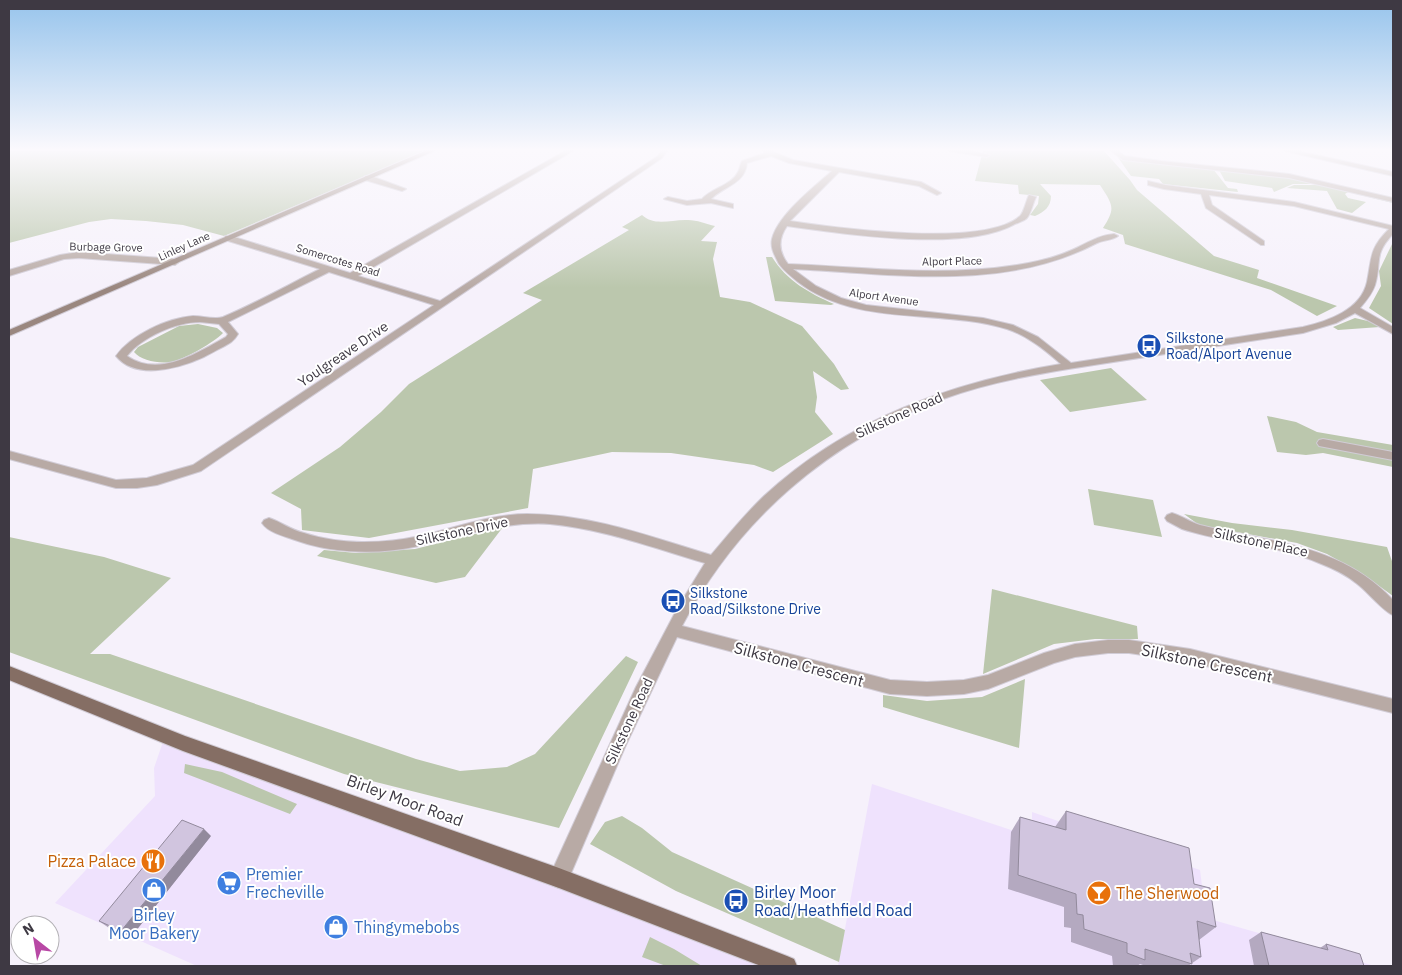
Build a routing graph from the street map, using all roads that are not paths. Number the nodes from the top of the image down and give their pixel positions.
1 (325, 196) edge
2 (490, 196) edge
3 (602, 196) edge
4 (710, 196) edge
5 (810, 196) edge
6 (1206, 196) edge
7 (1234, 196) edge
8 (1378, 196) edge
9 (1032, 197) dead end
10 (668, 199) dead end
11 (1393, 200) edge
12 (705, 201) junction
13 (730, 206) dead end
14 (784, 223) junction
15 (1393, 229) edge
16 (1114, 236) dead end
17 (228, 238) junction
18 (1261, 244) dead end
19 (175, 262) junction
20 (785, 266) junction
21 (328, 269) junction
22 (9, 273) edge
23 (351, 276) junction
24 (441, 304) junction
25 (1355, 309) junction
26 (222, 321) junction
27 (1393, 331) edge
28 (9, 333) edge
29 (1069, 366) junction
30 (1323, 443) dead end
31 (9, 455) edge
32 (1393, 456) edge
33 (1172, 518) dead end
34 (269, 523) dead end
35 (714, 560) junction
36 (1393, 609) edge
37 (672, 630) junction
38 (9, 674) edge
39 (1393, 706) edge
40 (559, 878) junction
41 (756, 960) edge
42 (787, 966) edge

1 - 17 street, Linley Lane
2 - 23 street
3 - 24 street, Youlgreave Drive
4 - 12 street
5 - 14 street, Alport Avenue
6 - 18 street
7 - 15 street
8 - 11 street
9 - 14 street
10 - 12 street
12 - 13 street
14 - 20 street, Alport Avenue
15 - 25 street, Silkstone Road
16 - 20 street, Alport Place
17 - 19 street, Linley Lane
17 - 21 street, Somercotes Road
19 - 22 street, Burbage Grove
19 - 28 street, Linley Lane
20 - 29 street, Alport Avenue
21 - 23 street, Somercotes Road
21 - 26 street
23 - 24 street, Somercotes Road
24 - 31 street, Youlgreave Drive
25 - 27 street
25 - 29 street, Silkstone Road
26 - 26 street
29 - 35 street, Silkstone Road
30 - 32 street
33 - 36 street, Silkstone Place
34 - 35 street, Silkstone Drive
35 - 37 street, Silkstone Road
37 - 39 street, Silkstone Crescent
37 - 40 street, Silkstone Road
38 - 40 main road, Birley Moor Road
40 - 41 main road, Birley Moor Road
41 - 42 main road, Birley Moor Road

